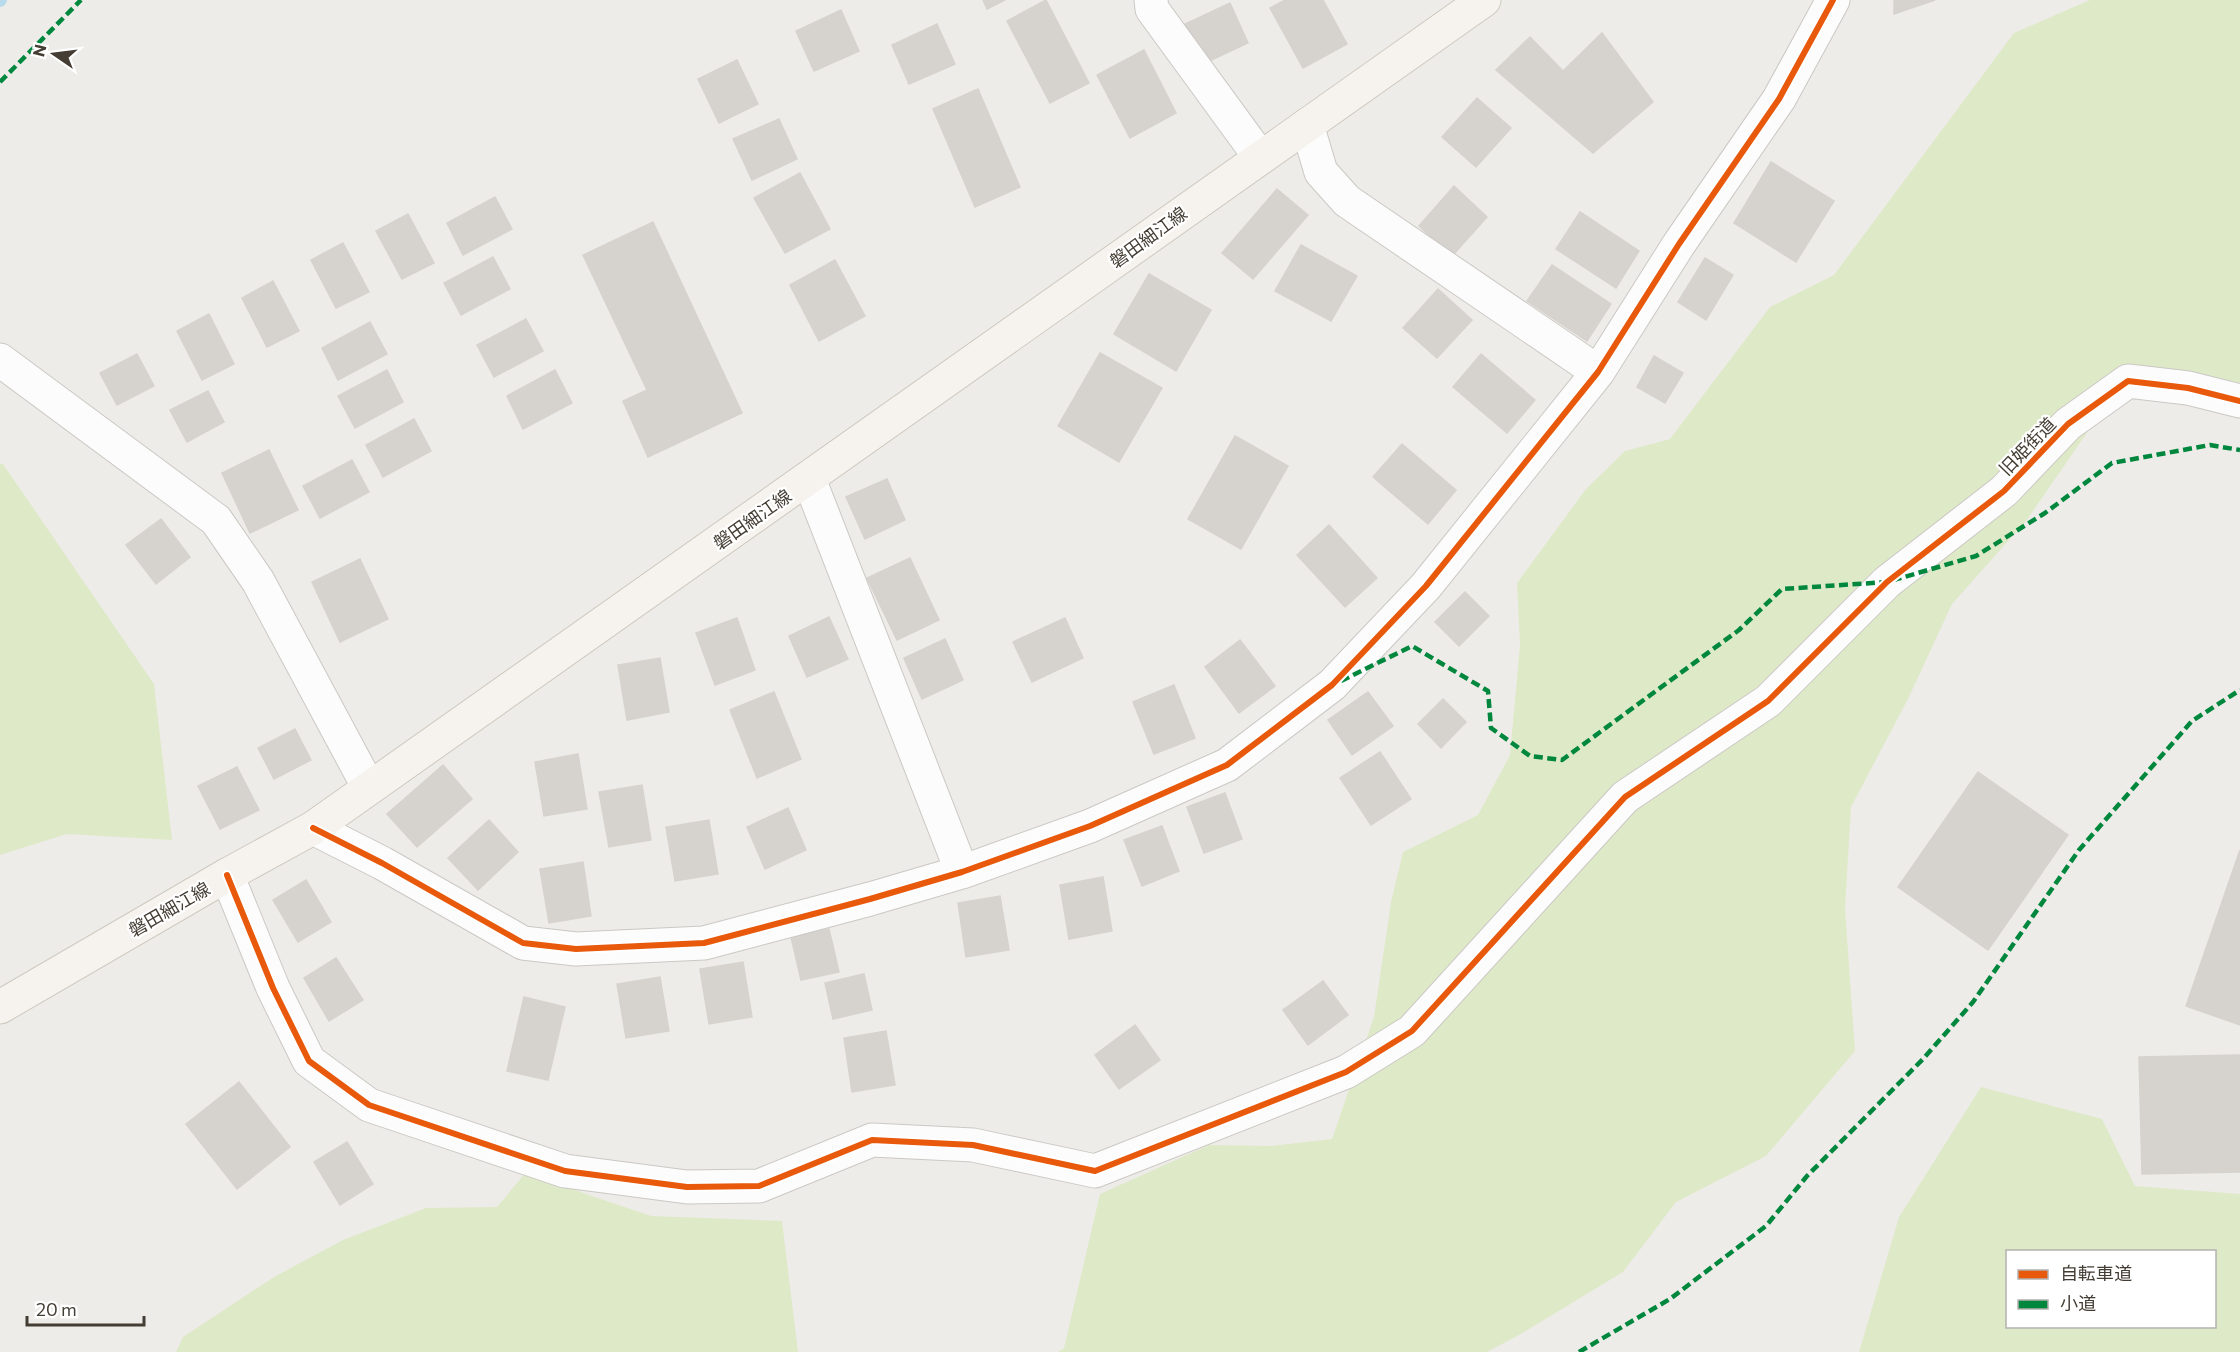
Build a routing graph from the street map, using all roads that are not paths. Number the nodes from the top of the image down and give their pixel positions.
1 (1151, 0) edge
2 (1484, 0) edge
3 (1833, 0) edge
4 (1306, 125) junction
5 (1260, 157) junction
6 (0, 360) edge
7 (1598, 372) junction
8 (2240, 401) edge
9 (809, 479) junction
10 (369, 788) junction
11 (313, 828) junction
12 (962, 872) junction
13 (227, 875) junction
14 (0, 1007) edge

1 - 5 street
2 - 4 main road, 磐田細江線
3 - 7 street
4 - 5 main road, 磐田細江線
4 - 7 street
5 - 9 main road, 磐田細江線
6 - 10 street
7 - 12 street
8 - 13 street, 旧姫街道
9 - 10 main road, 磐田細江線
9 - 12 street
10 - 11 main road, 磐田細江線
11 - 12 street
11 - 13 main road, 磐田細江線
13 - 14 main road, 磐田細江線

